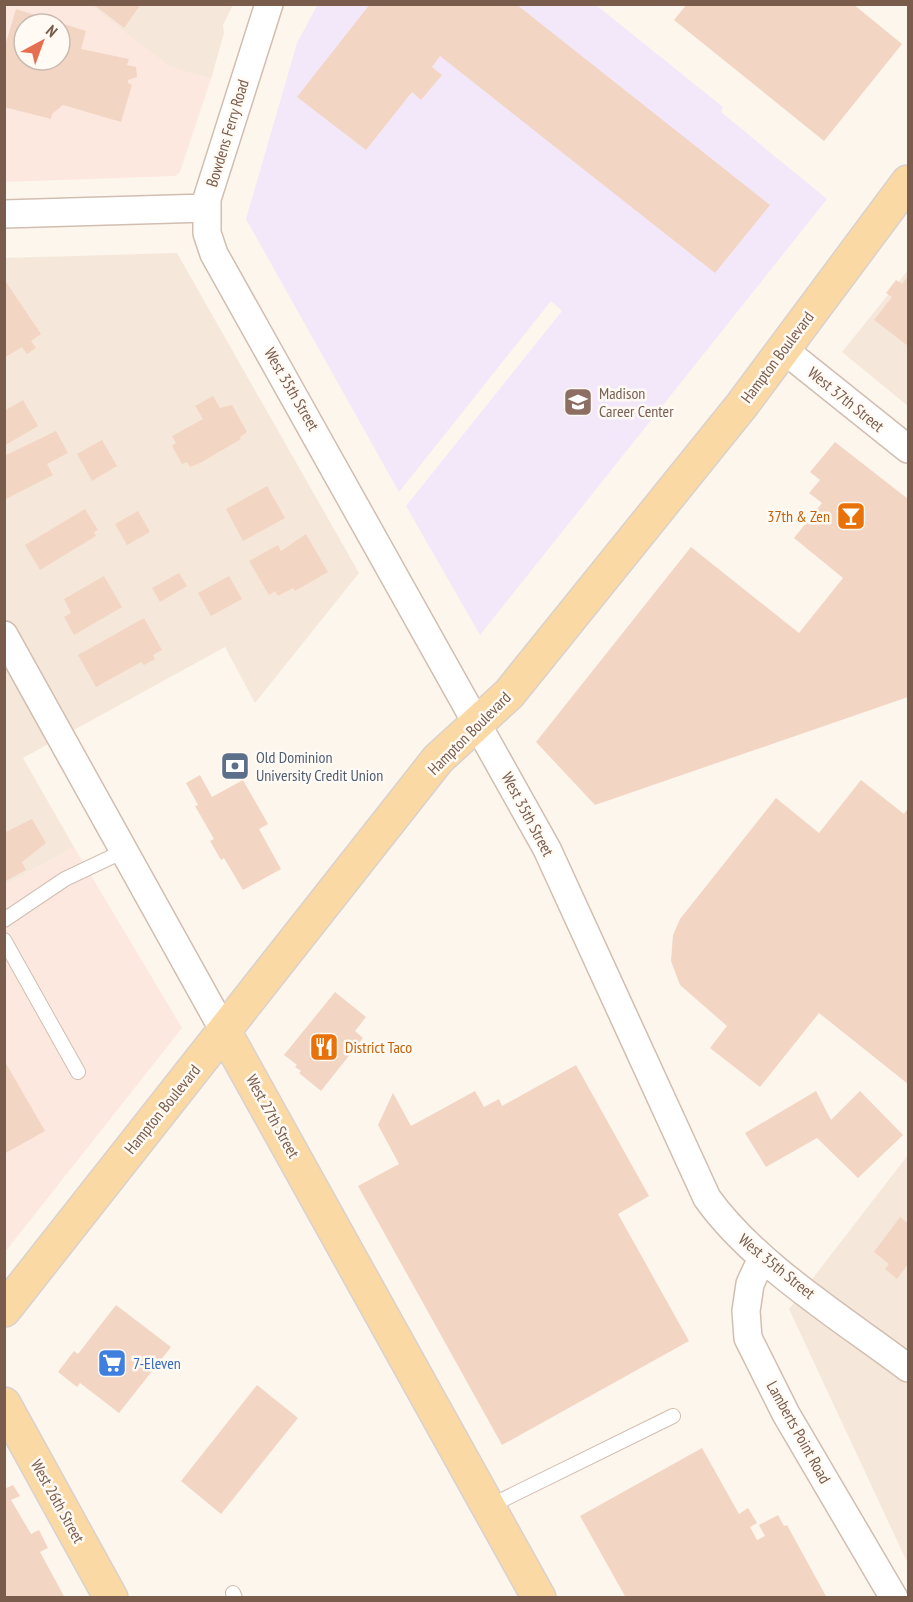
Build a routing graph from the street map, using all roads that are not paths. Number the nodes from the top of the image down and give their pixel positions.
1 (260, 9) edge
2 (909, 182) edge
3 (206, 208) junction
4 (4, 214) edge
5 (783, 349) junction
6 (909, 448) edge
7 (4, 635) edge
8 (477, 723) junction
9 (124, 851) junction
10 (4, 920) edge
11 (4, 940) edge
12 (224, 1031) junction
13 (78, 1072) dead end
14 (762, 1258) junction
15 (4, 1310) edge
16 (909, 1368) edge
17 (4, 1404) edge
18 (673, 1416) dead end
19 (488, 1507) junction
20 (111, 1598) edge
21 (539, 1598) edge
22 (894, 1598) edge

1 - 3 street, Bowdens Ferry Road
2 - 5 main road, Hampton Boulevard
3 - 4 street, Bowdens Ferry Road
3 - 8 street, West 35th Street
5 - 6 street, West 37th Street
5 - 8 main road, Hampton Boulevard
7 - 9 street, West 27th Street
8 - 12 main road, Hampton Boulevard
8 - 14 street, West 35th Street
9 - 10 lane
9 - 12 street, West 27th Street
11 - 13 lane
12 - 15 main road, Hampton Boulevard
12 - 19 main road, West 27th Street
14 - 16 street, West 35th Street
14 - 22 street, Lamberts Point Road
17 - 20 main road, West 26th Street
18 - 19 lane
19 - 21 main road, West 27th Street

